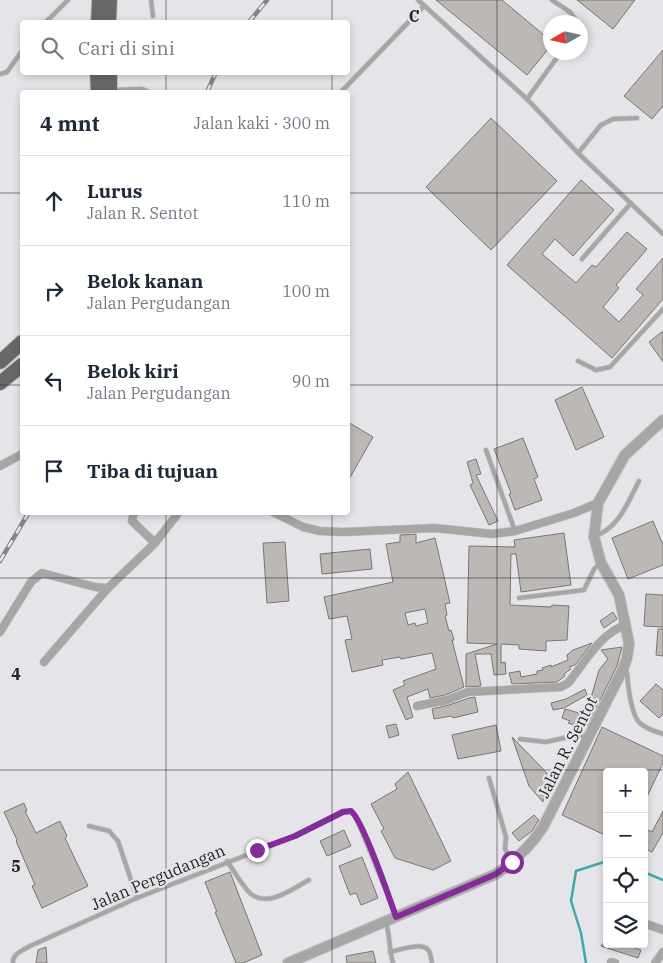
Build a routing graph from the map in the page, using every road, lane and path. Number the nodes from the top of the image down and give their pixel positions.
1 (68, 0) edge
2 (99, 0) edge
3 (110, 0) edge
4 (151, 0) edge
5 (418, 0) edge
6 (552, 0) edge
7 (424, 6) junction
8 (572, 15) edge
9 (153, 16) dead end
10 (48, 20) edge
11 (98, 20) edge
12 (109, 20) edge
13 (20, 54) edge
14 (555, 60) edge
15 (0, 74) edge
16 (98, 75) edge
17 (109, 75) edge
18 (105, 90) edge
19 (106, 90) edge
20 (130, 90) edge
21 (144, 90) edge
22 (343, 90) edge
23 (528, 99) junction
24 (637, 118) dead end
25 (578, 153) junction
26 (631, 203) junction
27 (663, 234) edge
28 (582, 259) dead end
29 (663, 309) edge
30 (20, 344) edge
31 (578, 361) dead end
32 (0, 362) edge
33 (20, 367) edge
34 (0, 382) edge
35 (663, 420) edge
36 (486, 450) dead end
37 (20, 455) edge
38 (0, 466) edge
39 (640, 481) dead end
40 (598, 503) junction
41 (133, 515) edge
42 (176, 515) edge
43 (278, 515) edge
44 (515, 531) junction
45 (594, 537) junction
46 (155, 543) junction
47 (601, 563) junction
48 (108, 588) junction
49 (519, 598) dead end
50 (626, 625) junction
51 (0, 632) edge
52 (44, 662) dead end
53 (623, 669) junction
54 (417, 706) dead end
55 (663, 734) edge
56 (589, 738) junction
57 (520, 739) dead end
58 (489, 778) dead end
59 (89, 826) dead end
60 (228, 862) junction
61 (512, 862) junction
62 (309, 880) dead end
63 (137, 898) junction
64 (396, 917) junction
65 (386, 922) junction
66 (648, 924) edge
67 (663, 930) edge
68 (390, 952) junction
69 (663, 952) edge
70 (13, 963) edge
71 (288, 963) edge
72 (393, 963) edge
73 (432, 963) edge
74 (655, 963) edge

1 - 10 lane
2 - 11 highway
3 - 12 highway
4 - 9 lane
5 - 7 lane
6 - 8 lane
7 - 22 lane
7 - 23 lane
13 - 15 lane
14 - 23 lane
16 - 18 highway
17 - 19 highway
20 - 21 lane
23 - 25 lane
24 - 25 lane
25 - 26 lane
26 - 27 lane
26 - 28 lane
29 - 31 lane
30 - 32 highway
33 - 34 highway
35 - 40 street, Jalan R. Sentot
36 - 44 lane
37 - 38 street
39 - 45 lane
40 - 44 street
40 - 45 street, Jalan R. Sentot
41 - 46 street
42 - 46 street
43 - 44 street
45 - 47 street, Jalan R. Sentot
46 - 48 street
47 - 49 lane
47 - 50 street, Jalan R. Sentot
48 - 51 street
48 - 52 street
50 - 53 street, Jalan R. Sentot
50 - 54 street
53 - 55 lane
53 - 56 street, Jalan R. Sentot
56 - 57 lane
56 - 61 street, Jalan R. Sentot
58 - 61 lane
59 - 63 lane
60 - 62 lane
60 - 63 lane, Jalan Pergudangan
60 - 64 lane, Jalan Pergudangan
61 - 64 street, Jalan R. Sentot
63 - 70 lane, Jalan Pergudangan
64 - 65 street, Jalan R. Sentot
65 - 68 lane
65 - 71 street, Jalan R. Sentot
66 - 67 street
68 - 72 lane
68 - 73 lane
69 - 74 street

